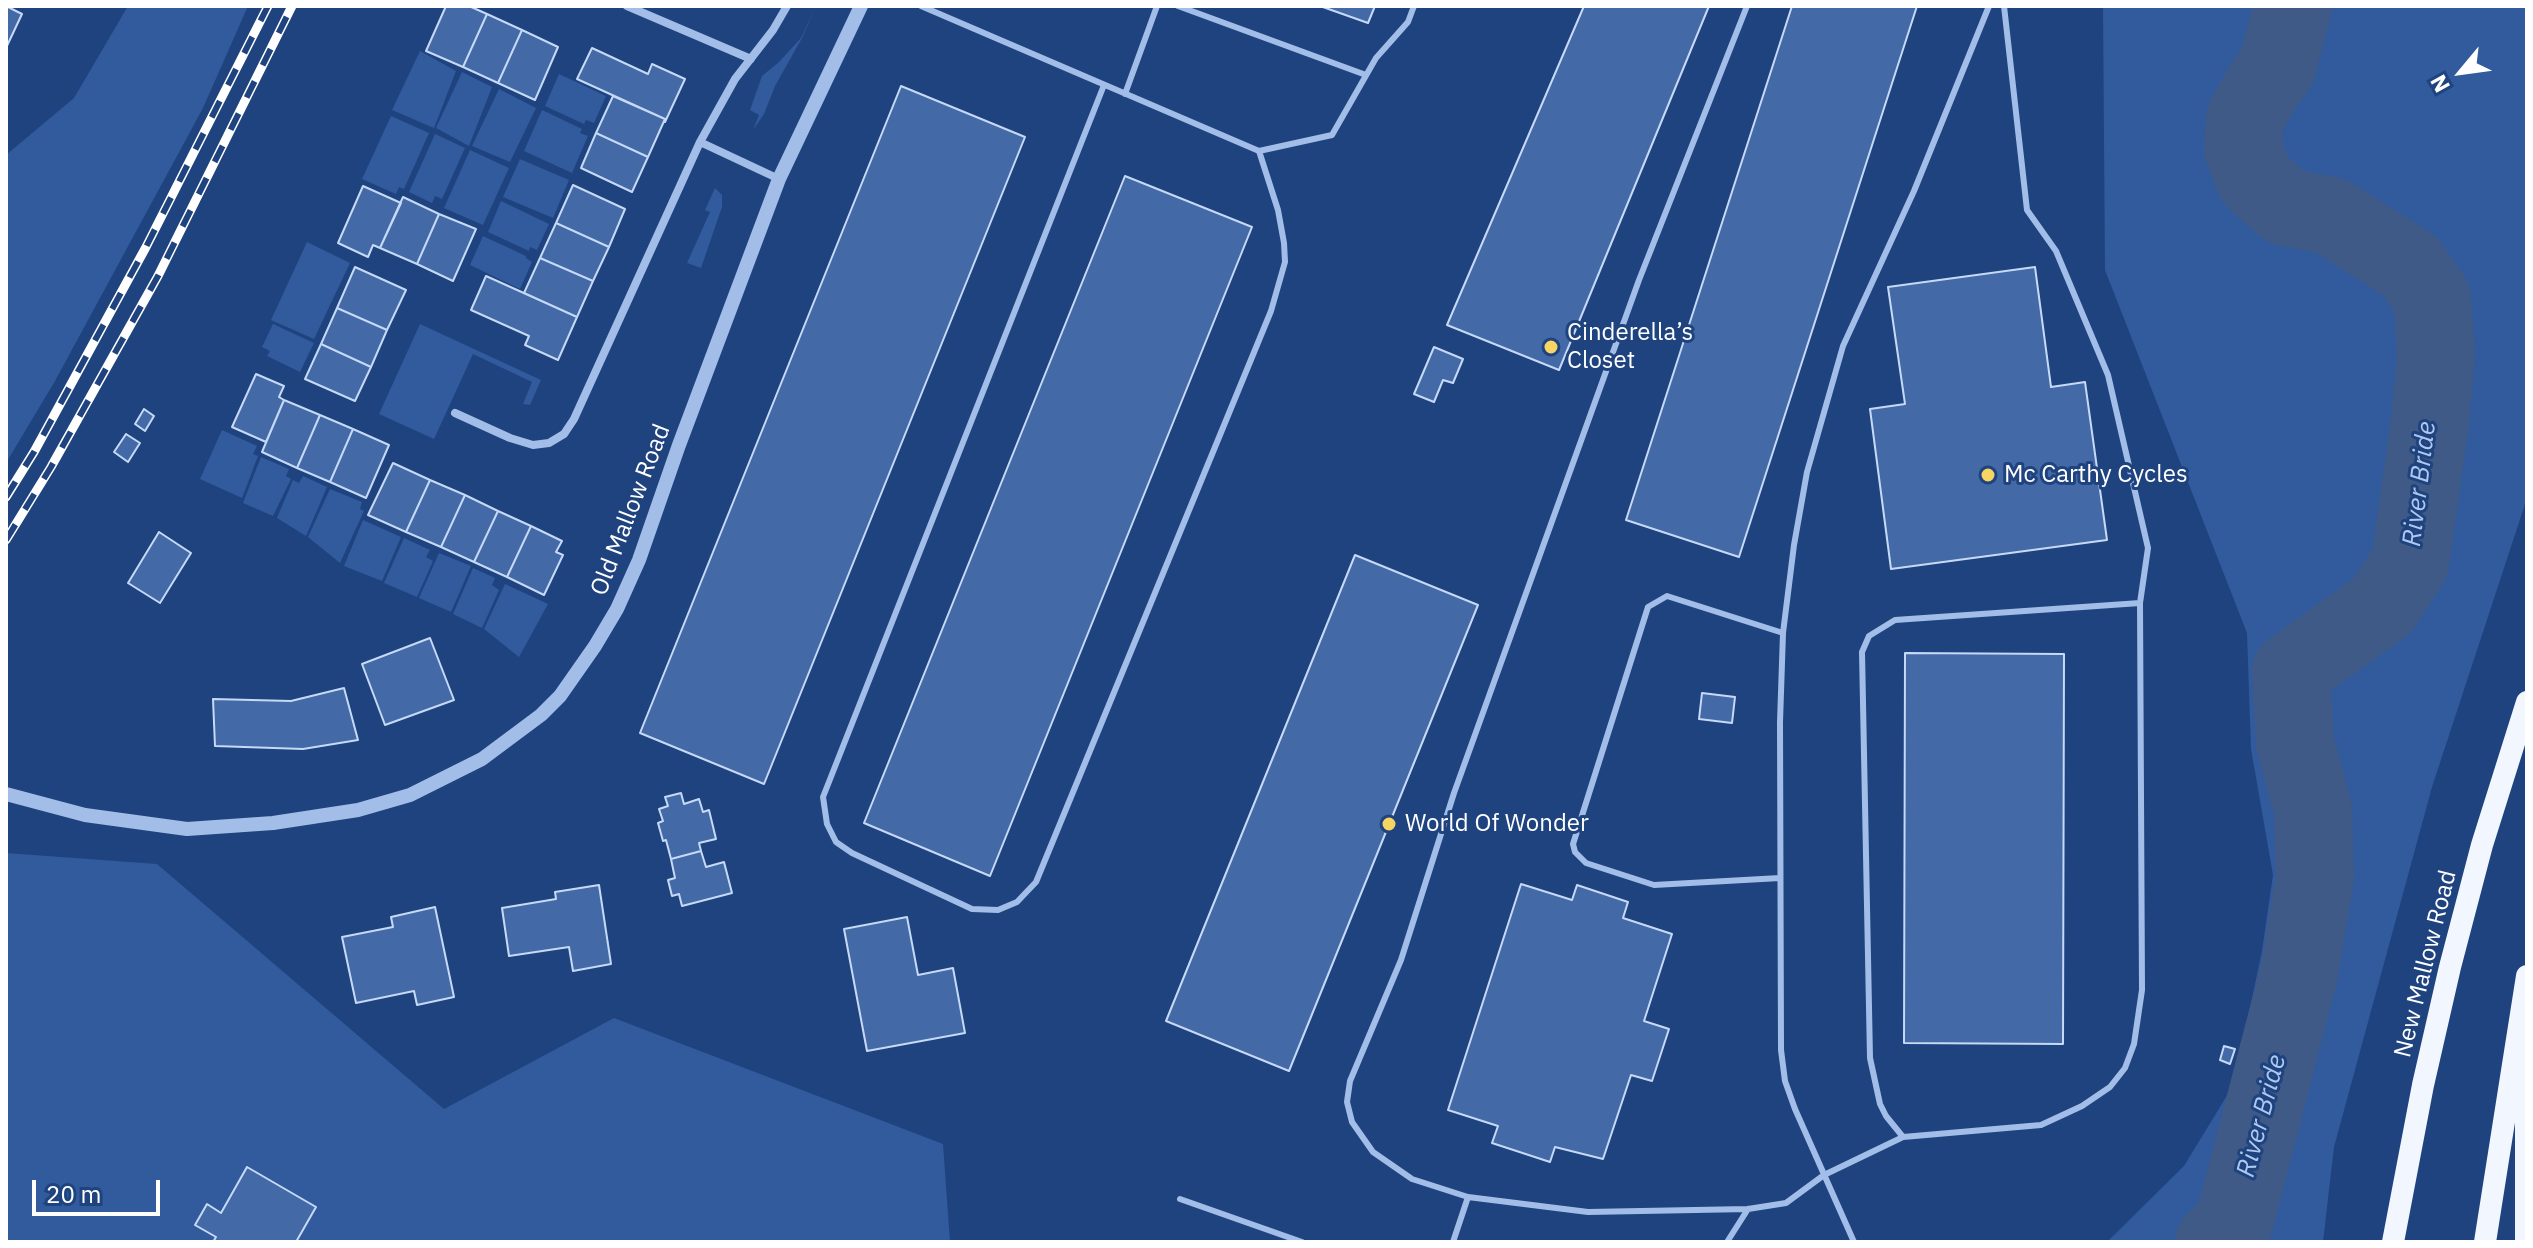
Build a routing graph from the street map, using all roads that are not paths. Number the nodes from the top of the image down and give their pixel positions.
1 (627, 6) edge
2 (787, 6) edge
3 (861, 6) edge
4 (921, 6) edge
5 (1157, 6) edge
6 (1178, 6) edge
7 (1414, 6) edge
8 (1747, 6) edge
9 (1989, 6) edge
10 (2004, 6) edge
11 (751, 59) junction
12 (1366, 75) junction
13 (1104, 85) junction
14 (1125, 94) junction
15 (700, 142) junction
16 (1259, 151) junction
17 (779, 179) junction
18 (455, 413) dead end
19 (2140, 603) junction
20 (1783, 633) junction
21 (2527, 702) edge
22 (6, 794) edge
23 (1780, 878) junction
24 (2526, 978) edge
25 (1903, 1137) junction
26 (1824, 1175) junction
27 (1468, 1197) junction
28 (1180, 1199) dead end
29 (1748, 1209) junction
30 (1302, 1242) edge
31 (1453, 1242) edge
32 (1727, 1242) edge
33 (1854, 1242) edge
34 (2393, 1242) edge
35 (2485, 1242) edge
36 (2526, 1242) edge

1 - 11 street
2 - 11 street
3 - 17 street, Old Mallow Road
4 - 13 lane
5 - 14 lane
6 - 12 lane
7 - 12 lane
8 - 27 lane
9 - 20 lane
10 - 19 lane
11 - 15 street
12 - 16 lane
13 - 14 lane
13 - 16 lane
14 - 16 lane
15 - 17 street
15 - 18 street
17 - 22 street, Old Mallow Road
19 - 25 lane
19 - 25 lane
20 - 23 lane
20 - 23 lane
21 - 34 highway, New Mallow Road
23 - 26 lane
24 - 35 highway
24 - 36 highway
25 - 26 lane
26 - 29 lane
26 - 33 lane
27 - 29 lane
27 - 31 lane
28 - 30 lane
29 - 32 lane

